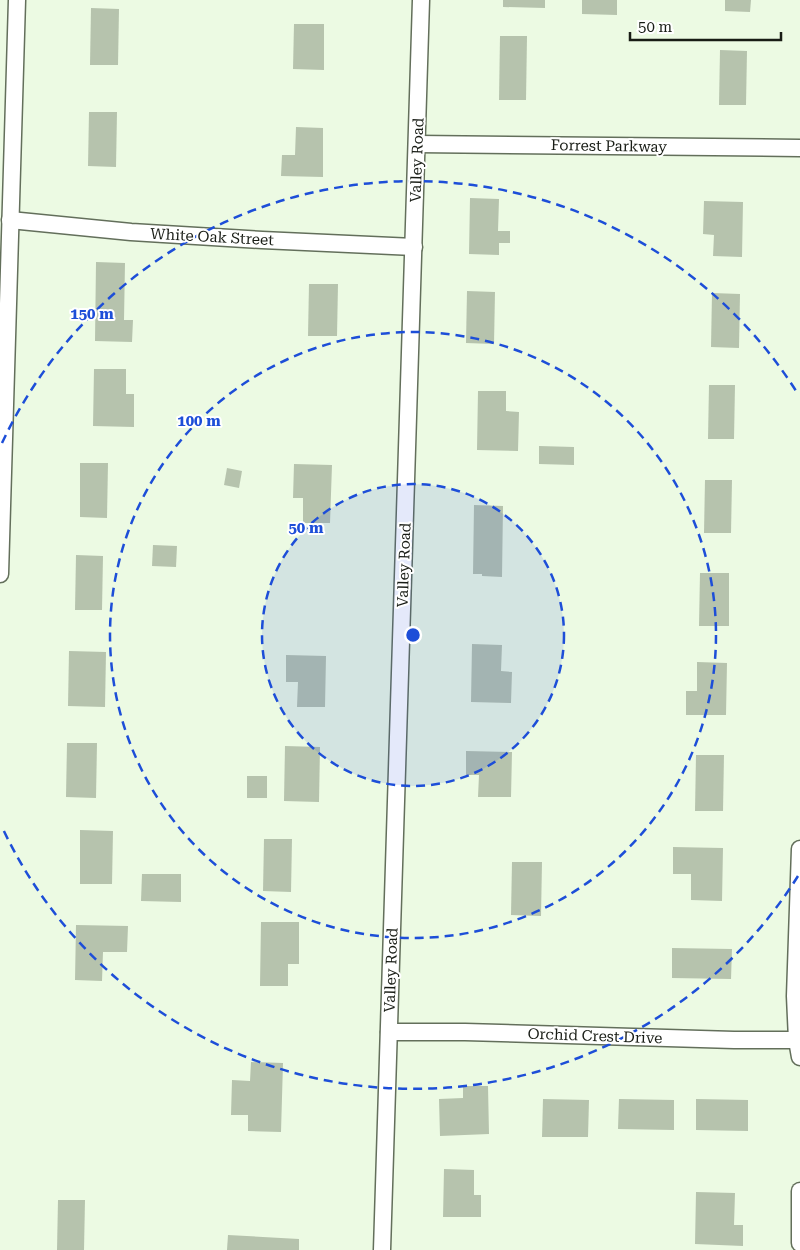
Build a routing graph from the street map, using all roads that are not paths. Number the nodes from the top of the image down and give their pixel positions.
1 (16, 0) edge
2 (421, 0) edge
3 (417, 144) junction
4 (800, 148) edge
5 (10, 220) junction
6 (414, 247) junction
7 (0, 574) edge
8 (800, 848) edge
9 (389, 1032) junction
10 (799, 1040) edge
11 (800, 1057) edge
12 (800, 1191) edge
13 (800, 1243) edge
14 (382, 1250) edge

1 - 5 street
2 - 3 street, Valley Road
3 - 4 street, Forrest Parkway
3 - 6 street, Valley Road
5 - 6 street, White Oak Street
5 - 7 street
6 - 9 street, Valley Road
8 - 10 street
9 - 10 street, Orchid Crest Drive
9 - 14 street, Valley Road
10 - 11 street
12 - 13 street

